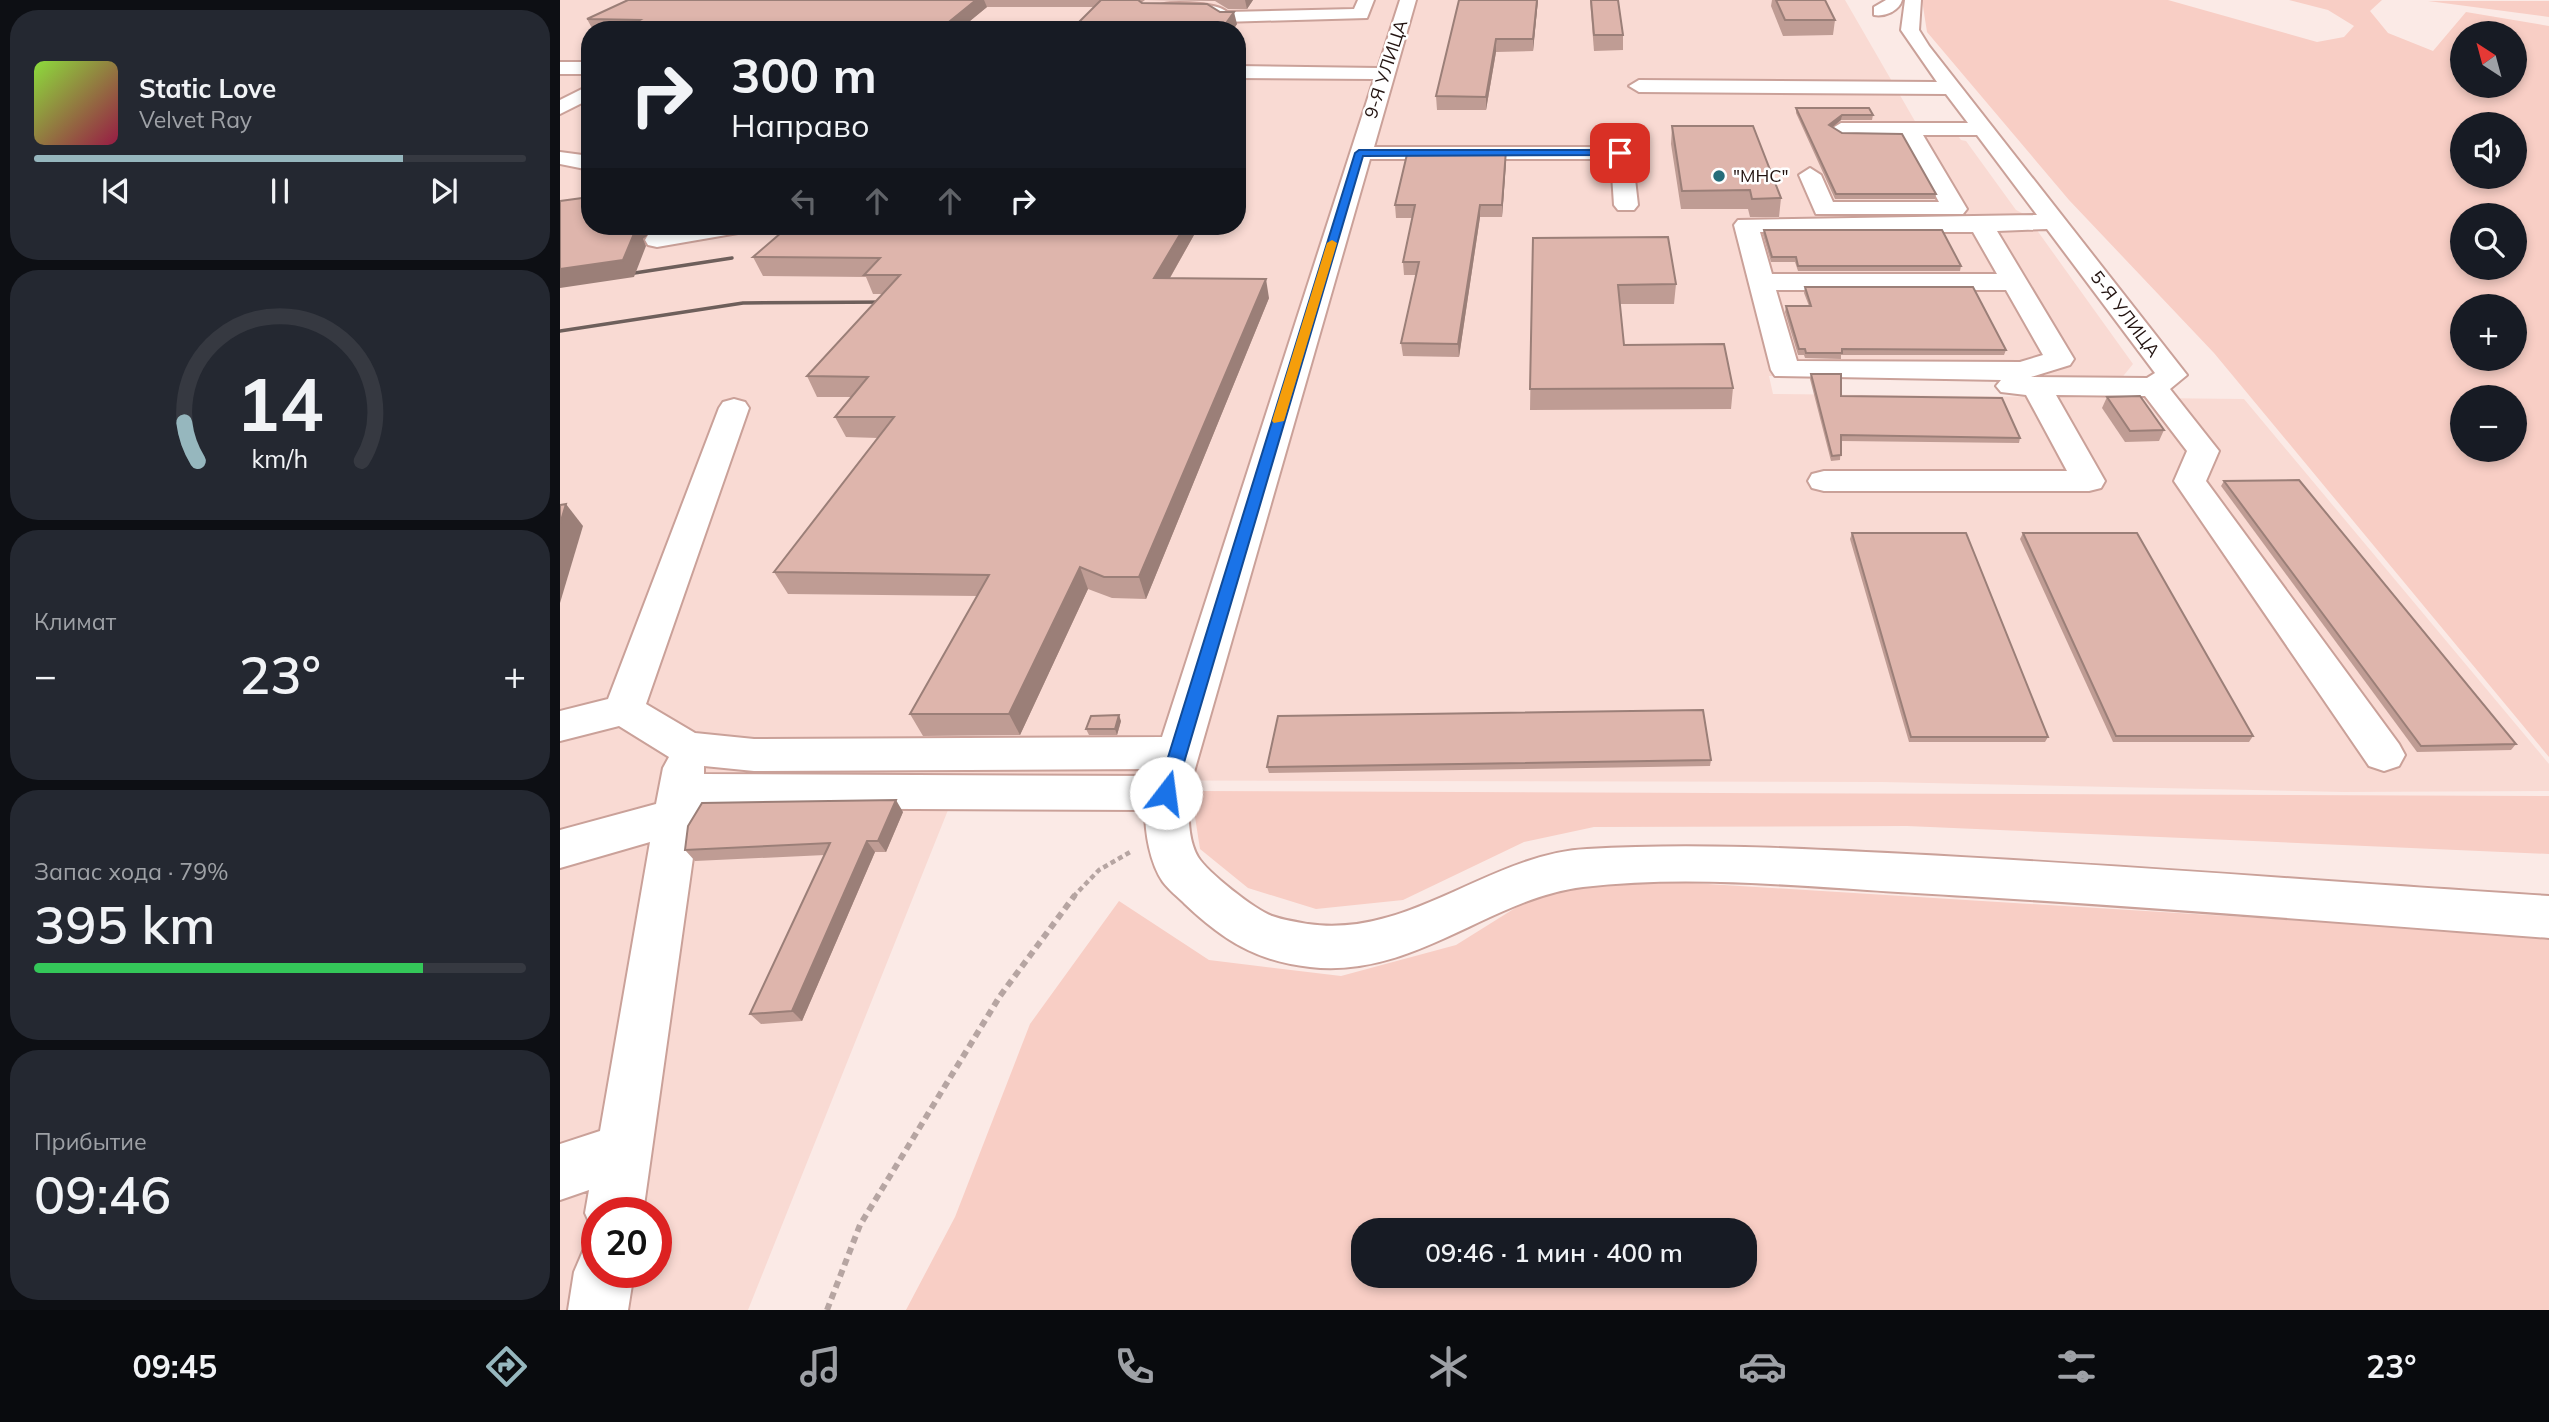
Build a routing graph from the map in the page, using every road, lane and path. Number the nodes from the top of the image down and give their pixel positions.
1 (1366, 0) edge
2 (1408, 0) edge
3 (1913, 0) edge
4 (1145, 8) edge
5 (560, 68) edge
6 (581, 68) edge
7 (1246, 72) edge
8 (1385, 74) junction
9 (1639, 86) dead end
10 (1952, 88) junction
11 (581, 96) edge
12 (560, 108) edge
13 (1841, 129) edge
14 (1909, 129) junction
15 (1984, 129) junction
16 (1359, 153) junction
17 (560, 158) edge
18 (581, 162) edge
19 (1810, 175) dead end
20 (1626, 205) dead end
21 (2054, 221) junction
22 (1981, 225) junction
23 (686, 235) edge
24 (657, 240) dead end
25 (1761, 282) junction
26 (2015, 282) junction
27 (1781, 384) dead end
28 (2036, 386) junction
29 (2153, 387) junction
30 (734, 408) dead end
31 (1824, 481) dead end
32 (624, 710) junction
33 (560, 726) edge
34 (2384, 755) dead end
35 (681, 786) junction
36 (1170, 790) junction
37 (560, 849) edge
38 (2549, 917) edge
39 (624, 1151) junction
40 (560, 1172) edge
41 (617, 1197) edge
42 (601, 1288) edge
43 (598, 1310) edge
44 (827, 1310) edge

1 - 4 street
2 - 8 street, 9-Я УЛИЦА
3 - 10 street, 5-Я УЛИЦА
5 - 6 street
7 - 8 street
8 - 16 street, 9-Я УЛИЦА
9 - 10 street
10 - 15 street, 5-Я УЛИЦА
11 - 12 street
13 - 14 street
14 - 15 street
14 - 19 street
15 - 21 street, 5-Я УЛИЦА
16 - 20 street
16 - 36 street, 9-Я УЛИЦА
17 - 18 street
21 - 22 street
21 - 29 street, 5-Я УЛИЦА
22 - 25 street
22 - 26 street
23 - 24 street
25 - 26 street
25 - 26 street
27 - 28 street, 5-Я УЛИЦА
28 - 29 street, 5-Я УЛИЦА
28 - 31 street
29 - 34 street
30 - 32 street
32 - 33 street
32 - 35 street
35 - 36 street
35 - 37 street
35 - 39 street
36 - 38 street
36 - 44 path
39 - 40 street
39 - 41 street
42 - 43 street

